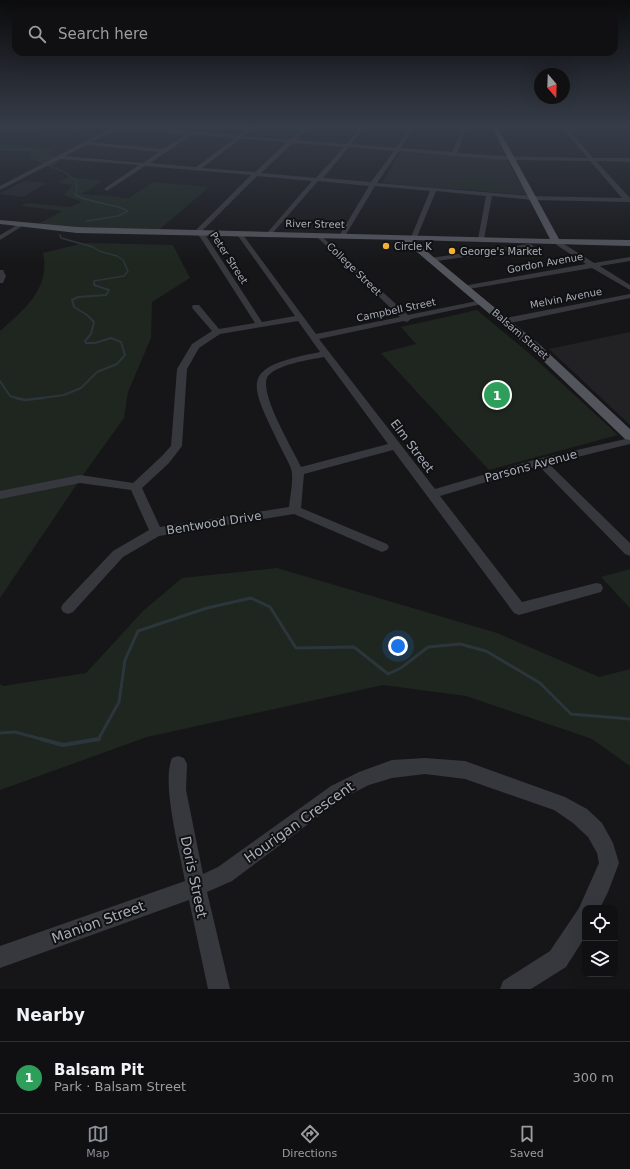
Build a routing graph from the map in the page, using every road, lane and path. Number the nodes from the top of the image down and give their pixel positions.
1 (30, 172) edge
2 (133, 172) edge
3 (238, 172) edge
4 (324, 172) edge
5 (382, 172) edge
6 (519, 172) edge
7 (604, 172) edge
8 (256, 174) junction
9 (317, 179) junction
10 (0, 182) edge
11 (9, 183) junction
12 (374, 184) junction
13 (0, 188) edge
14 (107, 189) dead end
15 (434, 189) junction
16 (489, 194) junction
17 (532, 198) junction
18 (628, 200) edge
19 (0, 222) edge
20 (21, 225) junction
21 (198, 232) junction
22 (239, 233) junction
23 (269, 234) junction
24 (319, 236) junction
25 (342, 236) junction
26 (410, 237) junction
27 (0, 238) edge
28 (481, 239) junction
29 (556, 241) junction
30 (630, 243) edge
31 (530, 246) dead end
32 (630, 259) edge
33 (430, 260) junction
34 (592, 265) junction
35 (0, 272) edge
36 (0, 281) edge
37 (463, 288) junction
38 (630, 288) edge
39 (630, 296) edge
40 (482, 302) junction
41 (196, 307) dead end
42 (301, 318) junction
43 (407, 319) junction
44 (505, 321) junction
45 (260, 325) junction
46 (218, 332) junction
47 (314, 337) junction
48 (326, 354) junction
49 (630, 436) edge
50 (630, 441) edge
51 (396, 446) junction
52 (541, 462) junction
53 (298, 472) junction
54 (136, 487) junction
55 (0, 494) edge
56 (432, 494) junction
57 (295, 510) junction
58 (156, 532) junction
59 (382, 547) dead end
60 (630, 550) edge
61 (596, 588) dead end
62 (68, 608) dead end
63 (178, 764) dead end
64 (196, 887) junction
65 (591, 905) edge
66 (582, 922) edge
67 (0, 958) edge
68 (219, 989) edge
69 (511, 989) edge

1 - 11 street
2 - 14 street
3 - 8 street
4 - 9 street
5 - 12 street
6 - 17 main road
7 - 18 street
8 - 9 street
8 - 21 street, Peter Street
9 - 12 street
9 - 23 street
10 - 11 street
11 - 13 street
12 - 15 street
12 - 25 street
15 - 16 street
15 - 26 street
16 - 17 street
16 - 28 street
17 - 18 street
17 - 29 main road
19 - 20 main road, River Street
20 - 21 main road, River Street
20 - 27 street
21 - 22 main road, River Street
21 - 45 street, Peter Street
22 - 23 main road, River Street
22 - 42 street, Elm Street
23 - 24 main road, River Street
24 - 25 main road, River Street
24 - 43 street, College Street
25 - 26 main road, River Street
26 - 28 main road, River Street
26 - 33 main road, Balsam Street
28 - 29 main road, River Street
29 - 30 main road, River Street
29 - 34 street
31 - 33 street
32 - 34 street, Gordon Avenue
33 - 37 main road, Balsam Street
34 - 37 street, Gordon Avenue
34 - 38 street
35 - 36 street
37 - 40 main road, Balsam Street
39 - 44 street, Melvin Avenue
40 - 43 street, Campbell Street
40 - 44 main road, Balsam Street
41 - 46 street
42 - 45 street
42 - 47 street, Elm Street
43 - 47 street, Campbell Street
44 - 49 main road, Balsam Street
45 - 46 street
46 - 54 street
47 - 48 street, Elm Street
48 - 51 street, Elm Street
48 - 53 street
50 - 52 street, Parsons Avenue
51 - 53 street
51 - 56 street, Elm Street
52 - 56 street, Parsons Avenue
52 - 60 street
53 - 57 street
54 - 55 street
54 - 58 street
56 - 61 street, Elm Street
57 - 58 street, Bentwood Drive
57 - 59 street
58 - 62 street, Bentwood Drive
63 - 64 street, Doris Street
64 - 65 street, Hourigan Crescent
64 - 67 street, Manion Street
64 - 68 street, Doris Street
66 - 69 street

